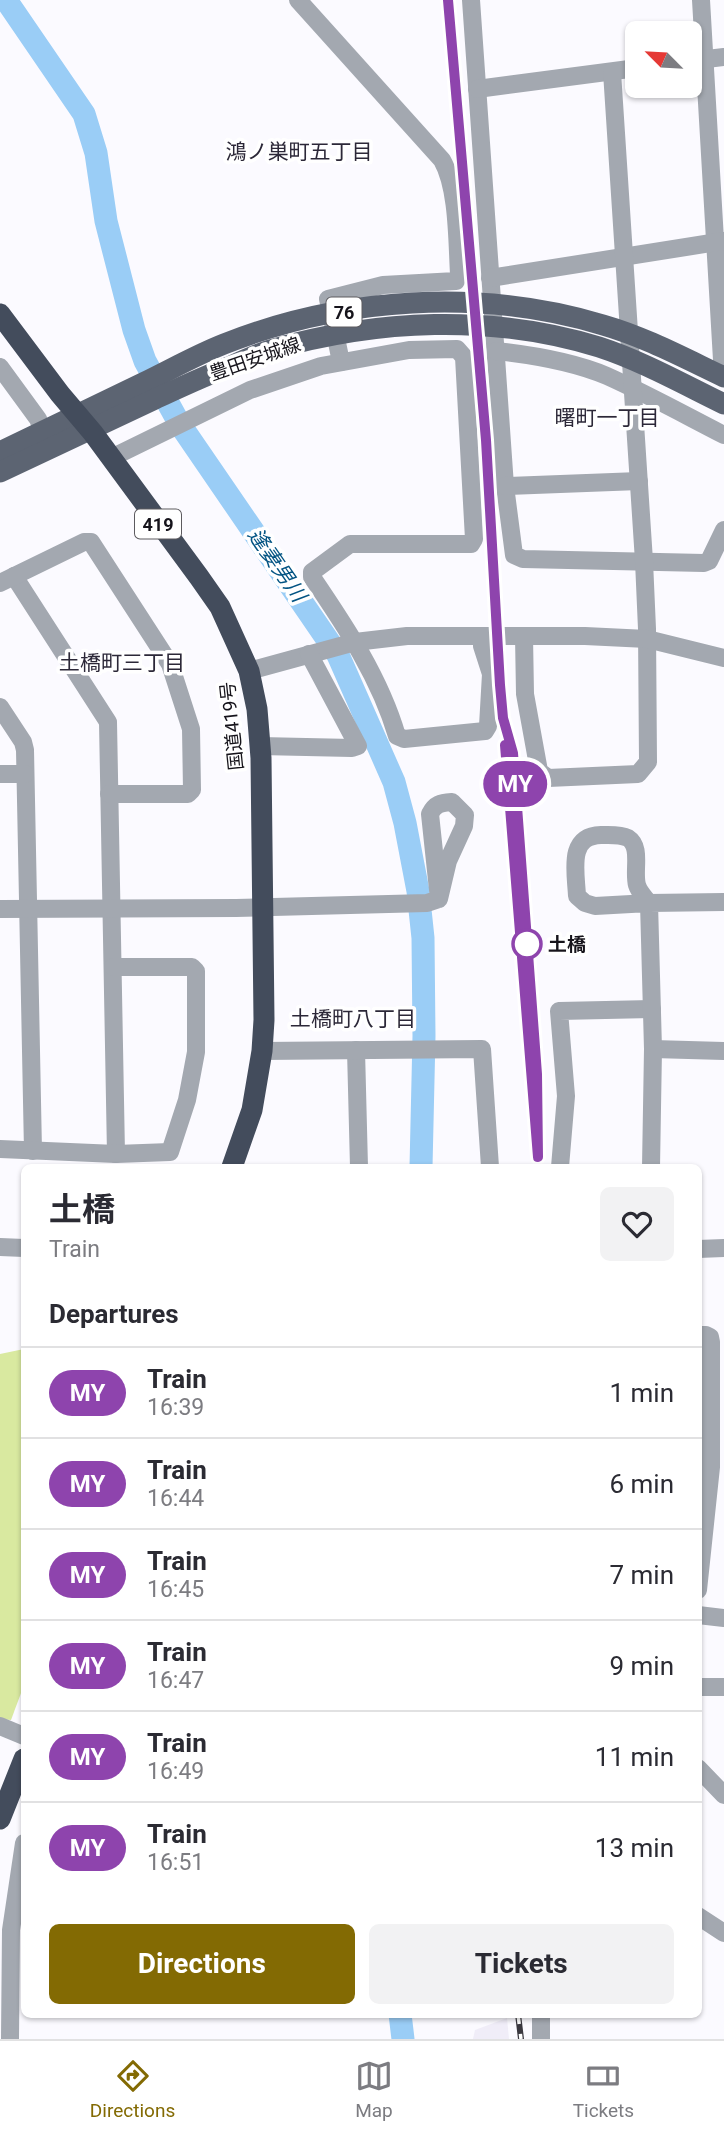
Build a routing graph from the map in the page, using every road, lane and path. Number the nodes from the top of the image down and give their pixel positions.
1 (298, 0) edge
2 (471, 0) edge
3 (701, 0) edge
4 (700, 21) edge
5 (724, 57) edge
6 (702, 59) edge
7 (625, 70) edge
8 (612, 72) junction
9 (477, 89) junction
10 (702, 98) edge
11 (720, 241) edge
12 (623, 256) junction
13 (490, 278) junction
14 (0, 314) edge
15 (496, 351) junction
16 (341, 362) junction
17 (0, 367) edge
18 (724, 377) edge
19 (632, 388) junction
20 (724, 404) edge
21 (51, 434) junction
22 (724, 435) edge
23 (0, 452) edge
24 (111, 458) junction
25 (0, 472) edge
26 (639, 481) junction
27 (505, 486) junction
28 (724, 530) edge
29 (644, 561) junction
30 (7, 580) edge
31 (482, 636) junction
32 (524, 636) junction
33 (647, 639) junction
34 (355, 642) junction
35 (313, 653) junction
36 (724, 658) edge
37 (249, 671) junction
38 (0, 707) edge
39 (260, 746) junction
40 (0, 774) edge
41 (25, 774) junction
42 (109, 793) junction
43 (637, 886) junction
44 (433, 901) junction
45 (724, 902) edge
46 (649, 903) junction
47 (617, 905) junction
48 (263, 906) junction
49 (111, 908) junction
50 (0, 909) edge
51 (27, 909) junction
52 (113, 967) junction
53 (652, 1009) junction
54 (653, 1049) junction
55 (356, 1050) junction
56 (262, 1051) junction
57 (724, 1051) edge
58 (0, 1149) edge
59 (33, 1151) junction
60 (116, 1154) junction
61 (233, 1164) edge
62 (359, 1164) edge
63 (491, 1164) edge
64 (560, 1164) edge
65 (651, 1164) edge
66 (0, 1247) edge
67 (21, 1248) edge
68 (724, 1248) edge
69 (702, 1249) edge
70 (702, 1335) edge
71 (702, 1553) edge
72 (702, 1615) edge
73 (724, 1618) edge
74 (702, 1687) edge
75 (724, 1687) edge
76 (0, 1727) edge
77 (21, 1735) edge
78 (21, 1766) edge
79 (702, 1772) edge
80 (724, 1796) edge
81 (0, 1819) edge
82 (21, 1863) edge
83 (702, 1919) edge
84 (724, 1933) edge
85 (541, 2018) edge
86 (10, 2039) edge
87 (541, 2039) edge

1 - 16 street
2 - 9 street
3 - 4 street
5 - 6 street
7 - 8 street
8 - 9 street
8 - 12 street
9 - 13 street
10 - 11 street
11 - 12 street
11 - 18 street
12 - 13 street
12 - 19 street
13 - 15 street
14 - 24 highway, 国道419号 / 419
15 - 19 street
15 - 27 street
16 - 24 street
16 - 34 street
17 - 21 street
18 - 21 main road, 豊田安城線 / 76
19 - 22 street
19 - 26 street
20 - 21 main road, 豊田安城線 / 76
21 - 23 main road, 豊田安城線 / 76
21 - 25 main road, 豊田安城線 / 76
24 - 37 highway, 国道419号 / 419
26 - 27 street
26 - 29 street
27 - 29 street
28 - 29 street
29 - 33 street
30 - 42 street
30 - 42 street
31 - 32 street
31 - 34 street
31 - 34 street
32 - 33 street
32 - 33 street
33 - 36 street
34 - 35 street
35 - 37 street
35 - 39 street
37 - 39 highway, 国道419号 / 419
38 - 41 street
39 - 48 highway, 国道419号 / 419
40 - 41 street
41 - 51 street
42 - 49 street
43 - 46 street
43 - 47 street
43 - 47 street
44 - 44 street
44 - 48 street
45 - 46 street
46 - 47 street
46 - 53 street
48 - 49 street
48 - 56 highway, 国道419号 / 419
49 - 51 street
49 - 52 street
50 - 51 street
51 - 59 street
52 - 60 street
52 - 60 street
53 - 54 street
53 - 64 street
54 - 57 street
54 - 65 street
55 - 56 street
55 - 62 street
55 - 63 street
56 - 61 highway, 国道419号 / 419
58 - 59 street
59 - 60 street
66 - 67 street
68 - 69 street
70 - 71 street
72 - 73 street
74 - 75 street
76 - 77 street
78 - 81 highway
79 - 80 street
82 - 86 street
83 - 84 street
85 - 87 street

